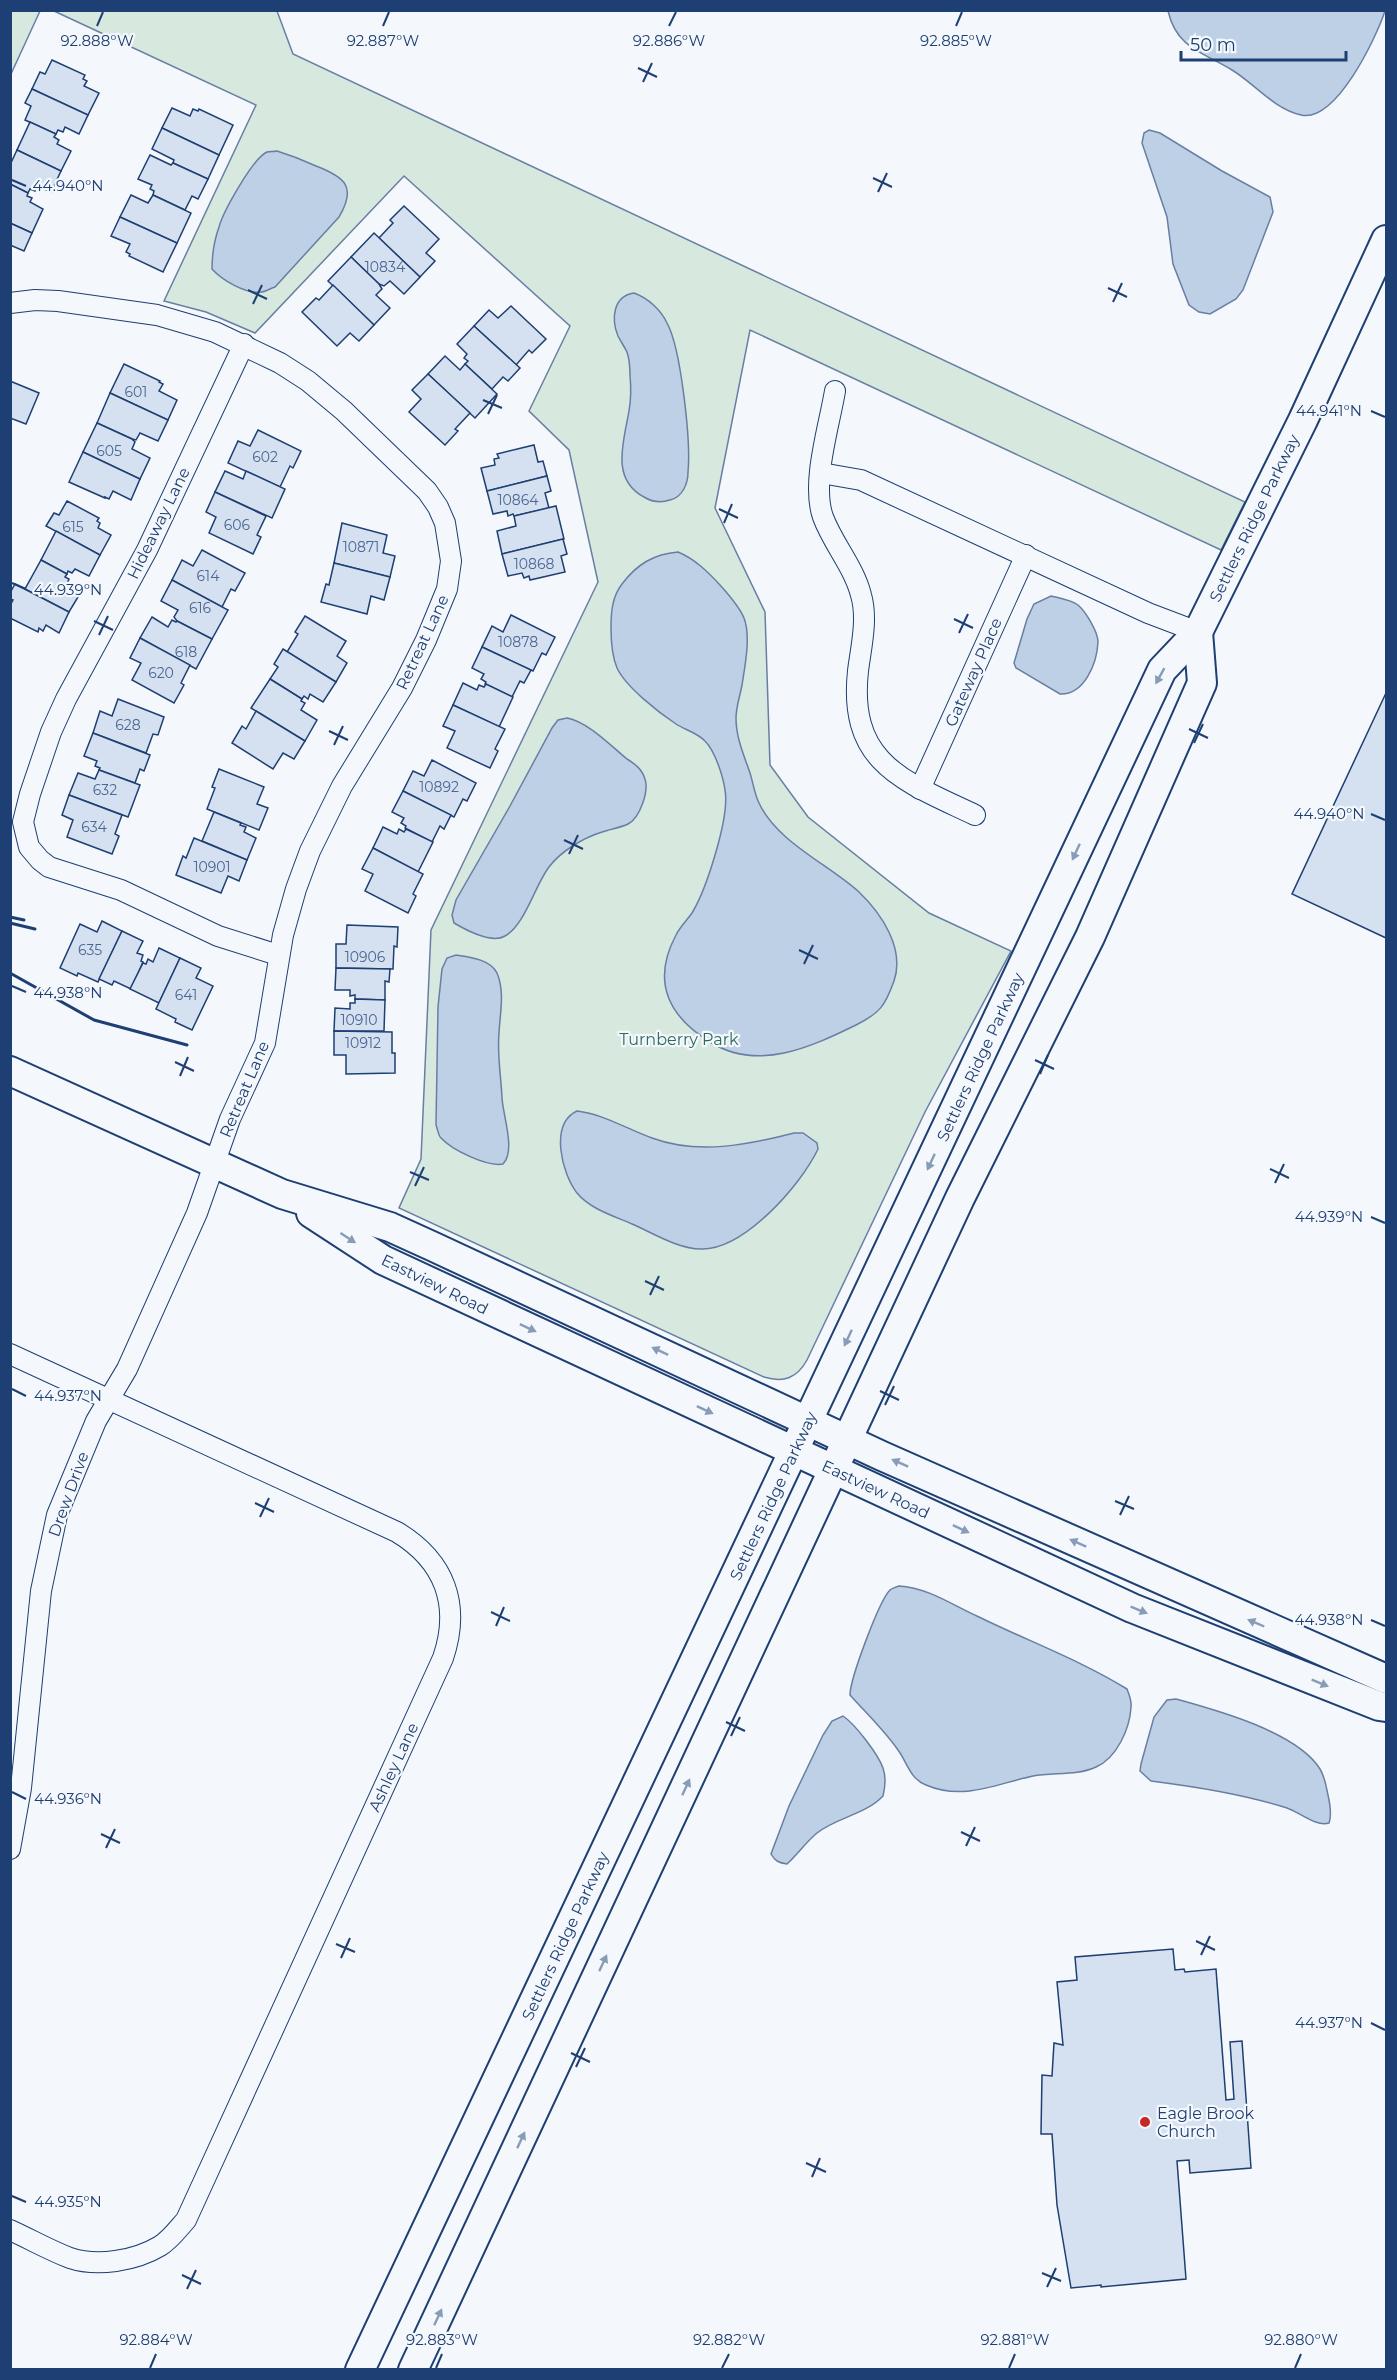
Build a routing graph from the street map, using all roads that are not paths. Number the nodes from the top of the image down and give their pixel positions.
1 (1386, 240) edge
2 (10, 303) edge
3 (244, 344) junction
4 (835, 391) dead end
5 (820, 473) junction
6 (1026, 555) junction
7 (1198, 632) junction
8 (920, 789) junction
9 (975, 815) dead end
10 (278, 955) junction
11 (10, 1071) edge
12 (214, 1164) junction
13 (282, 1194) junction
14 (10, 1354) edge
15 (109, 1400) junction
16 (808, 1421) junction
17 (848, 1440) junction
18 (794, 1451) junction
19 (834, 1470) junction
20 (1386, 1679) edge
21 (1386, 1707) edge
22 (10, 1850) edge
23 (10, 2230) edge
24 (360, 2370) edge
25 (413, 2370) edge

1 - 7 street, Settlers Ridge Parkway
2 - 3 street, Retreat Lane
3 - 10 street, Retreat Lane
3 - 10 street, Hideaway Lane
4 - 5 street
5 - 6 street
5 - 8 street
6 - 7 street
6 - 8 street, Gateway Place
7 -> 16 street, Settlers Ridge Parkway
7 - 17 street
8 - 9 street
10 - 12 street, Retreat Lane
11 - 12 street, Eastview Road
12 - 13 street, Eastview Road
12 - 15 street, Drew Drive
16 -> 13 street, Eastview Road
13 -> 18 street, Eastview Road
14 - 15 street, Ashley Lane
15 - 22 street, Drew Drive
15 - 23 street, Ashley Lane
16 - 17 street, Eastview Road
16 - 18 street, Settlers Ridge Parkway
17 - 19 street
20 -> 17 street, Eastview Road
18 - 19 street, Eastview Road
18 - 24 street, Settlers Ridge Parkway
19 -> 21 street, Eastview Road
25 -> 19 street

